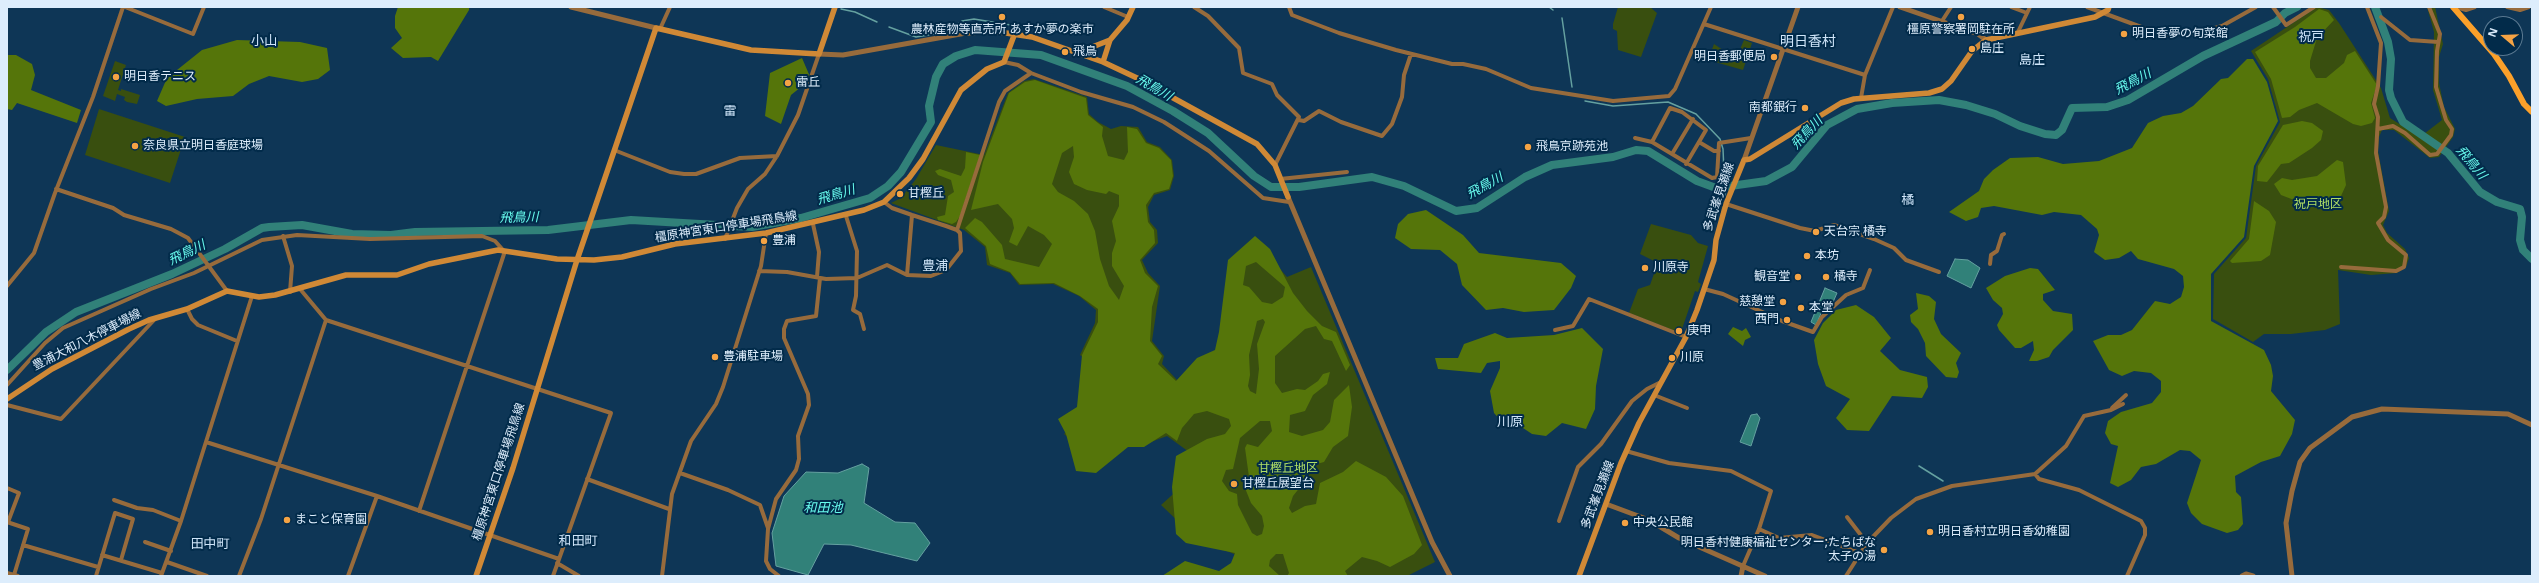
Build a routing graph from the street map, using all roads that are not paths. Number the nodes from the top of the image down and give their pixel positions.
1 (124, 7) edge
2 (204, 7) edge
3 (571, 7) edge
4 (670, 7) edge
5 (835, 7) edge
6 (1104, 7) edge
7 (1133, 7) edge
8 (1194, 7) edge
9 (1289, 7) edge
10 (1711, 7) edge
11 (1798, 7) edge
12 (1893, 7) edge
13 (1900, 7) edge
14 (1951, 7) edge
15 (2010, 7) edge
16 (2030, 7) edge
17 (2087, 7) edge
18 (2109, 7) edge
19 (2256, 7) edge
20 (2314, 7) edge
21 (2367, 7) edge
22 (2430, 7) edge
23 (2453, 7) edge
24 (2456, 7) edge
25 (2475, 7) edge
26 (2507, 7) edge
27 (2529, 7) edge
28 (2274, 9) edge
29 (2027, 13) junction
30 (2102, 14) junction
31 (1128, 17) junction
32 (2381, 17) dead end
33 (1942, 21) junction
34 (1704, 24) junction
35 (658, 29) junction
36 (1015, 33) junction
37 (966, 34) joint
38 (2017, 34) junction
39 (1110, 40) junction
40 (1986, 40) junction
41 (2438, 42) junction
42 (1783, 50) junction
43 (819, 54) junction
44 (1077, 54) junction
45 (1411, 54) junction
46 (1005, 60) junction
47 (1103, 62) junction
48 (1031, 73) junction
49 (1864, 75) junction
50 (1861, 98) junction
51 (2532, 112) edge
52 (1693, 119) junction
53 (1299, 120) junction
54 (2378, 129) junction
55 (1635, 138) dead end
56 (1751, 138) junction
57 (1652, 142) junction
58 (1699, 142) junction
59 (614, 150) junction
60 (1719, 151) junction
61 (1672, 154) junction
62 (777, 156) junction
63 (1744, 160) junction
64 (1686, 164) junction
65 (1275, 165) junction
66 (1347, 172) dead end
67 (1280, 178) junction
68 (56, 189) junction
69 (1288, 200) junction
70 (884, 202) junction
71 (1726, 204) junction
72 (912, 215) junction
73 (846, 216) junction
74 (813, 224) junction
75 (957, 230) junction
76 (766, 233) junction
77 (2004, 234) dead end
78 (283, 237) junction
79 (725, 239) junction
80 (504, 251) junction
81 (577, 260) junction
82 (1990, 264) dead end
83 (207, 265) junction
84 (2341, 267) dead end
85 (1870, 270) dead end
86 (759, 271) junction
87 (1939, 272) dead end
88 (907, 275) junction
89 (819, 278) junction
90 (857, 278) junction
91 (7, 286) edge
92 (300, 289) junction
93 (1704, 289) junction
94 (227, 291) junction
95 (290, 292) junction
96 (252, 296) junction
97 (187, 309) junction
98 (155, 319) junction
99 (326, 320) junction
100 (864, 329) dead end
101 (1555, 330) dead end
102 (1686, 337) junction
103 (237, 341) junction
104 (468, 366) junction
105 (1661, 382) junction
106 (7, 385) edge
107 (537, 388) junction
108 (1654, 395) junction
109 (2126, 395) dead end
110 (7, 399) edge
111 (2123, 404) dead end
112 (7, 405) edge
113 (1687, 408) dead end
114 (2111, 410) junction
115 (2532, 425) edge
116 (206, 442) junction
117 (1626, 450) junction
118 (278, 465) junction
119 (680, 473) junction
120 (2035, 474) junction
121 (587, 479) junction
122 (7, 488) edge
123 (377, 496) junction
124 (114, 500) dead end
125 (1606, 504) junction
126 (669, 509) junction
127 (419, 511) junction
128 (1847, 517) dead end
129 (181, 521) junction
130 (8, 522) edge
131 (1559, 522) dead end
132 (768, 529) junction
133 (1759, 529) junction
134 (491, 536) junction
135 (145, 542) dead end
136 (1867, 543) junction
137 (23, 545) junction
138 (171, 551) junction
139 (1860, 553) junction
140 (102, 555) junction
141 (121, 560) junction
142 (558, 561) junction
143 (167, 562) junction
144 (1743, 566) junction
145 (98, 567) junction
146 (7, 573) edge
147 (162, 574) edge
148 (16, 576) edge
149 (96, 576) edge
150 (207, 576) edge
151 (239, 576) edge
152 (348, 576) edge
153 (476, 576) edge
154 (552, 576) edge
155 (579, 576) edge
156 (662, 576) edge
157 (779, 576) edge
158 (1450, 576) edge
159 (1579, 576) edge
160 (1741, 576) edge
161 (1765, 576) edge
162 (1846, 576) edge
163 (2127, 576) edge
164 (2242, 576) edge
165 (2253, 576) edge
166 (2292, 576) edge

1 - 2 street
1 - 68 street
3 - 35 street
4 - 35 street
5 - 43 main road
6 - 31 street
7 - 31 main road
8 - 53 street
9 - 45 street
10 - 34 street
11 - 42 street
12 - 49 street
13 - 33 street
14 - 33 street
15 - 29 street
16 - 29 street
17 - 30 street
18 - 30 main road
19 - 30 street
20 - 28 street
21 - 54 street
22 - 41 street
23 - 51 main road
24 - 25 street
26 - 27 street
29 - 38 street
30 - 38 main road, 多武峯見瀬線
31 - 39 main road
32 - 41 street
33 - 40 street
34 - 42 street
34 - 45 street
35 - 43 main road
35 - 59 main road, 橿原神宮東口停車場飛鳥線
36 - 37 main road
36 - 44 main road
36 - 46 main road
37 - 43 street
38 - 40 main road, 多武峯見瀬線
39 - 44 main road
39 - 47 main road
40 - 50 main road, 多武峯見瀬線
41 - 54 street
42 - 49 street
42 - 56 street
43 - 62 street
44 - 47 main road
45 - 53 street
46 - 48 street
46 - 70 main road, 橿原神宮東口停車場飛鳥線
47 - 65 main road
48 - 69 street
48 - 75 street
49 - 50 street
50 - 63 main road, 多武峯見瀬線
52 - 57 street
52 - 58 street
52 - 61 street
53 - 65 street
54 - 84 street
55 - 57 street
56 - 60 street
56 - 63 street
57 - 61 street
58 - 60 street
58 - 64 street
59 - 62 street
59 - 81 main road, 橿原神宮東口停車場飛鳥線
60 - 64 street
61 - 64 street
62 - 79 street
63 - 71 main road, 多武峯見瀬線
65 - 67 main road
66 - 67 street
67 - 69 main road
68 - 83 street
68 - 91 street
69 - 158 street
70 - 72 street
70 - 73 main road, 橿原神宮東口停車場飛鳥線
71 - 87 street
71 - 93 main road, 多武峯見瀬線
72 - 75 street
72 - 88 street
73 - 74 main road, 橿原神宮東口停車場飛鳥線
73 - 90 street
74 - 76 main road, 橿原神宮東口停車場飛鳥線
74 - 89 street
75 - 88 street
76 - 79 main road, 橿原神宮東口停車場飛鳥線
76 - 86 street
77 - 82 street
78 - 80 street
78 - 83 street
78 - 95 street
79 - 81 main road, 橿原神宮東口停車場飛鳥線
80 - 81 main road
80 - 92 main road
80 - 104 street
81 - 107 main road, 橿原神宮東口停車場飛鳥線
83 - 94 street
83 - 106 street
85 - 93 street
86 - 89 street
86 - 119 street
88 - 90 street
89 - 90 street
89 - 132 street
90 - 100 street
92 - 95 main road
92 - 99 street
93 - 102 main road, 多武峯見瀬線
94 - 96 main road
94 - 97 main road, 豊浦大和八木停車場線
95 - 96 main road
96 - 103 street
97 - 98 main road, 豊浦大和八木停車場線
97 - 103 street
98 - 110 main road, 豊浦大和八木停車場線
98 - 112 street
99 - 104 street
99 - 118 street
101 - 102 street
102 - 105 main road, 多武峯見瀬線
103 - 116 street
104 - 107 street
104 - 127 street
105 - 108 main road, 多武峯見瀬線
105 - 131 street
107 - 121 street
107 - 134 main road, 橿原神宮東口停車場飛鳥線
108 - 113 street
108 - 117 main road, 多武峯見瀬線
109 - 114 street
111 - 114 street
114 - 120 street
115 - 166 street
116 - 118 street
116 - 129 street
117 - 125 main road, 多武峯見瀬線
117 - 133 street
118 - 123 street
118 - 151 street
119 - 126 street
119 - 132 street
120 - 136 street
120 - 163 street
121 - 126 street
121 - 142 street
122 - 130 street
123 - 127 street
123 - 152 street
124 - 129 street
125 - 144 street
125 - 159 main road, 多武峯見瀬線
126 - 156 street
127 - 134 street
128 - 136 street
129 - 138 street
130 - 137 street
132 - 157 street
133 - 139 street
133 - 144 street
134 - 142 street
134 - 153 main road, 橿原神宮東口停車場飛鳥線
135 - 138 street
136 - 139 street
137 - 145 street
137 - 148 street
138 - 143 street
139 - 162 street
140 - 141 street
140 - 141 street
140 - 145 street
141 - 147 street
142 - 154 street
142 - 155 street
143 - 147 street
143 - 150 street
144 - 160 street
144 - 161 street
145 - 149 street
146 - 148 street
164 - 165 street

